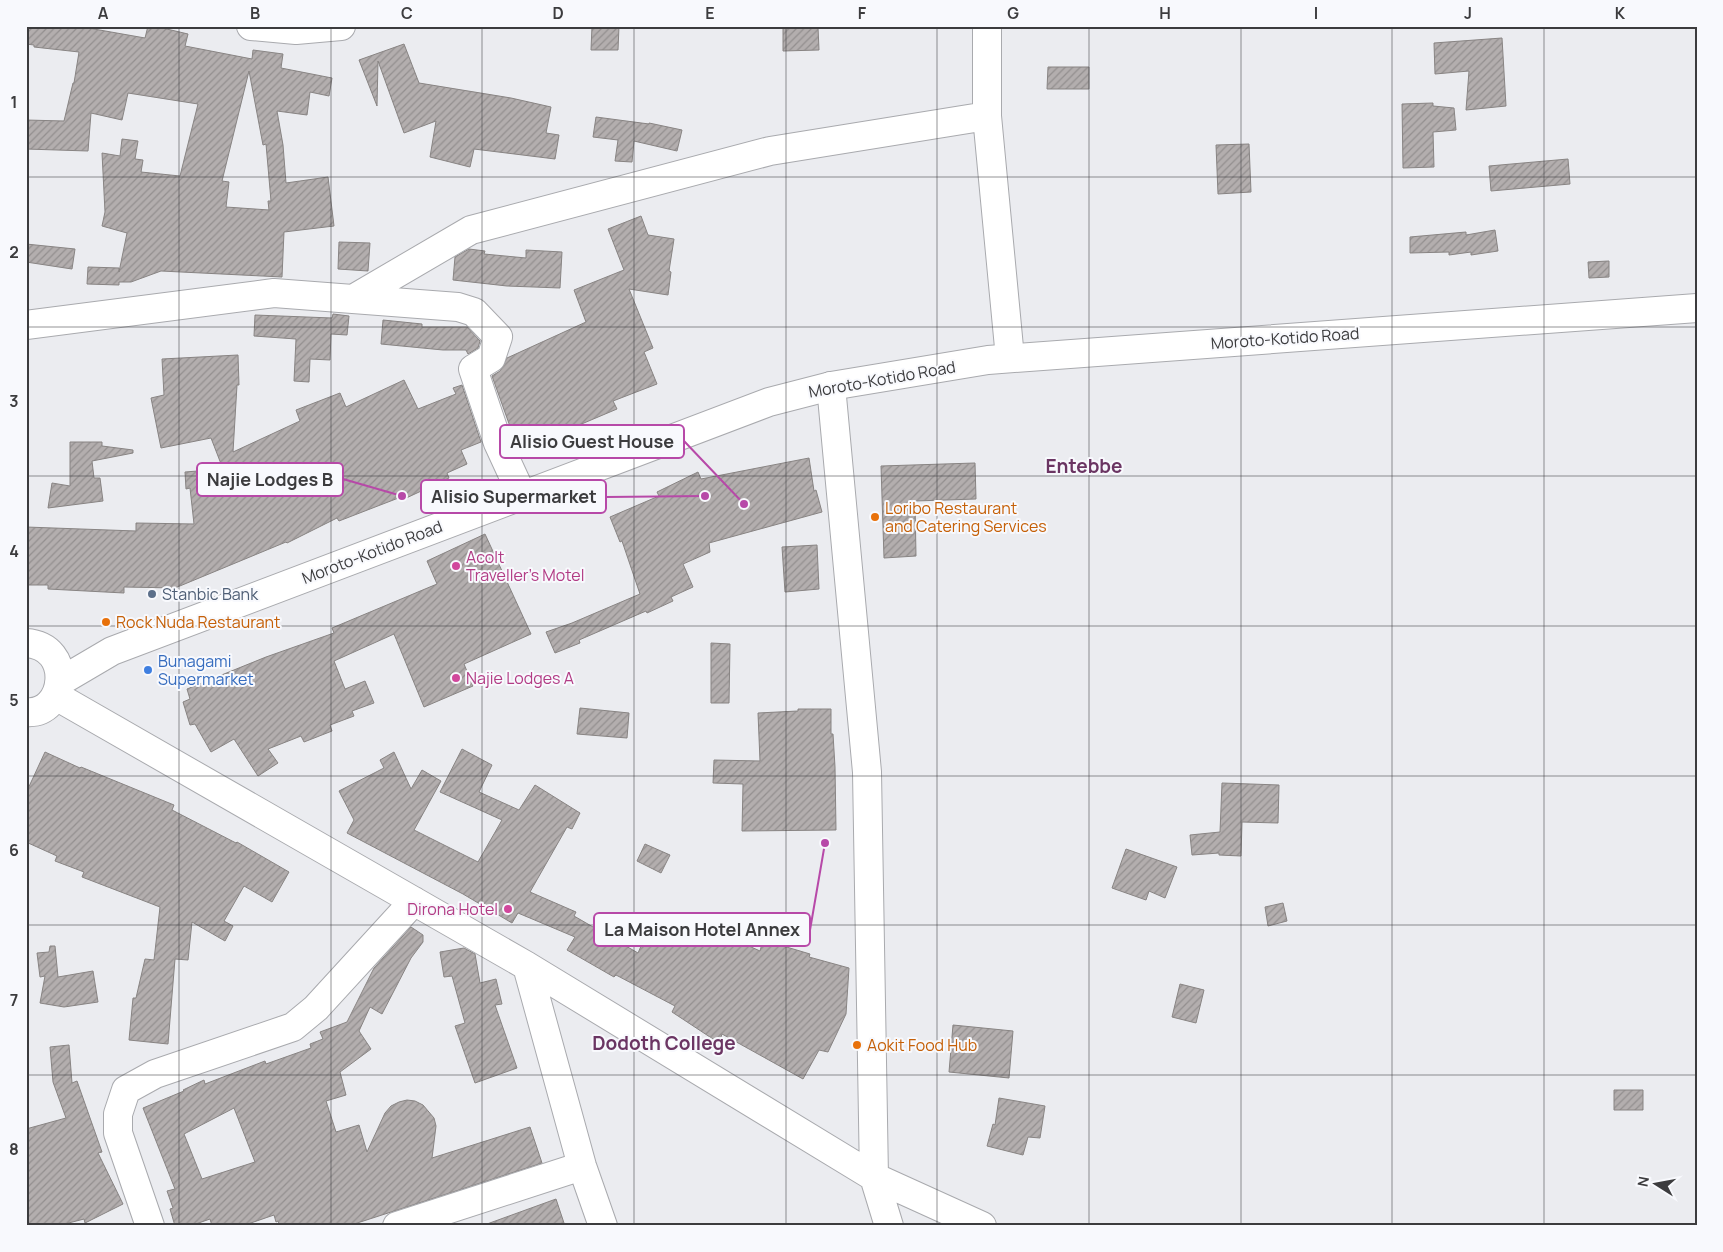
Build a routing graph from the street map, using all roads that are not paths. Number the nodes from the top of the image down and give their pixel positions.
1 (251, 26) edge
2 (341, 26) edge
3 (987, 26) edge
4 (987, 116) junction
5 (353, 299) junction
6 (1697, 308) edge
7 (26, 325) edge
8 (1010, 358) junction
9 (831, 386) junction
10 (522, 495) junction
11 (38, 648) edge
12 (112, 651) junction
13 (58, 688) junction
14 (26, 712) edge
15 (414, 901) junction
16 (527, 966) junction
17 (582, 1166) junction
18 (874, 1177) junction
19 (150, 1226) edge
20 (397, 1226) edge
21 (603, 1226) edge
22 (889, 1226) edge
23 (982, 1226) edge

1 - 2 street
3 - 4 street
4 - 5 street
4 - 8 street
5 - 7 street
5 - 10 street
6 - 8 street, Moroto-Kotido Road
8 - 9 street, Moroto-Kotido Road
9 - 10 street, Moroto-Kotido Road
9 - 18 street
10 - 12 street, Moroto-Kotido Road
11 - 12 street, Moroto-Kotido Road
11 - 13 street
12 - 13 street, Moroto-Kotido Road
13 - 14 street, Moroto-Kotido Road
13 - 15 street
15 - 16 street
15 - 19 street
16 - 17 street
16 - 18 street
17 - 20 street
17 - 21 street
18 - 22 street
18 - 23 street

